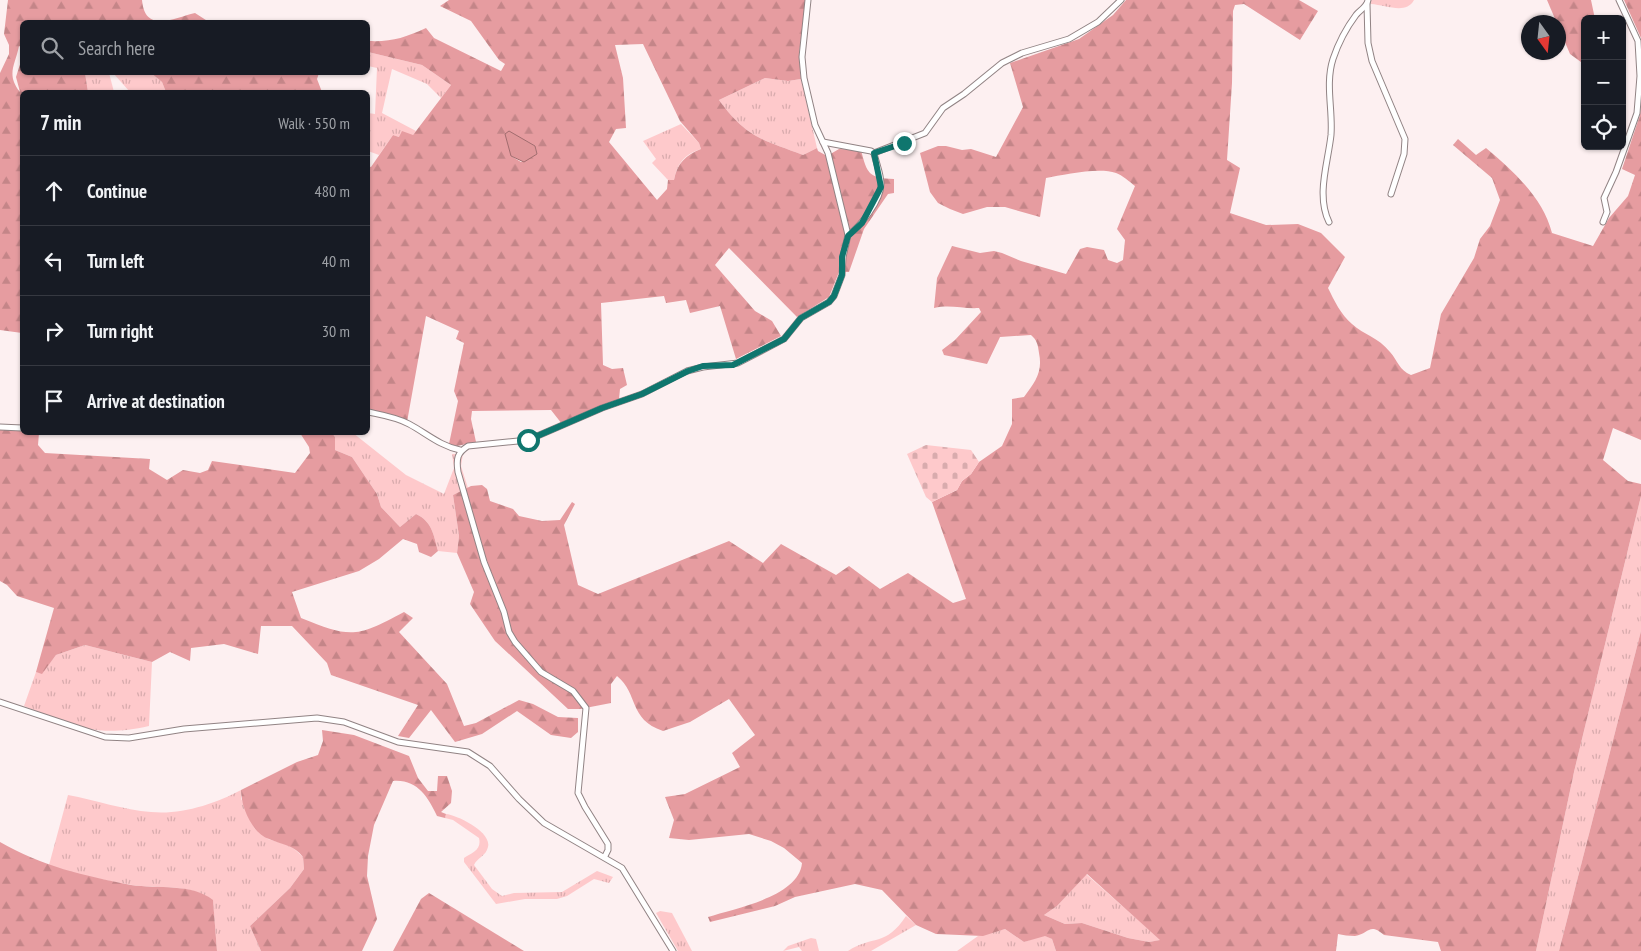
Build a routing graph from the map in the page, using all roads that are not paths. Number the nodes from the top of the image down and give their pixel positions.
1 (808, 0) edge
2 (1121, 0) edge
3 (1619, 0) edge
4 (1367, 2) edge
5 (823, 142) junction
6 (840, 146) junction
7 (828, 153) junction
8 (874, 153) junction
9 (1391, 194) dead end
10 (1329, 222) dead end
11 (1603, 222) dead end
12 (848, 236) junction
13 (370, 412) edge
14 (0, 427) edge
15 (20, 428) edge
16 (460, 450) junction
17 (0, 702) edge
18 (604, 856) junction
19 (673, 951) edge

1 - 5 street
2 - 8 street
3 - 11 street
4 - 9 street
4 - 10 street
5 - 6 street
5 - 7 street
6 - 7 street
6 - 8 street
7 - 12 street
8 - 12 street
12 - 16 street
13 - 16 street
14 - 15 street
16 - 18 street
17 - 18 street
18 - 19 street

